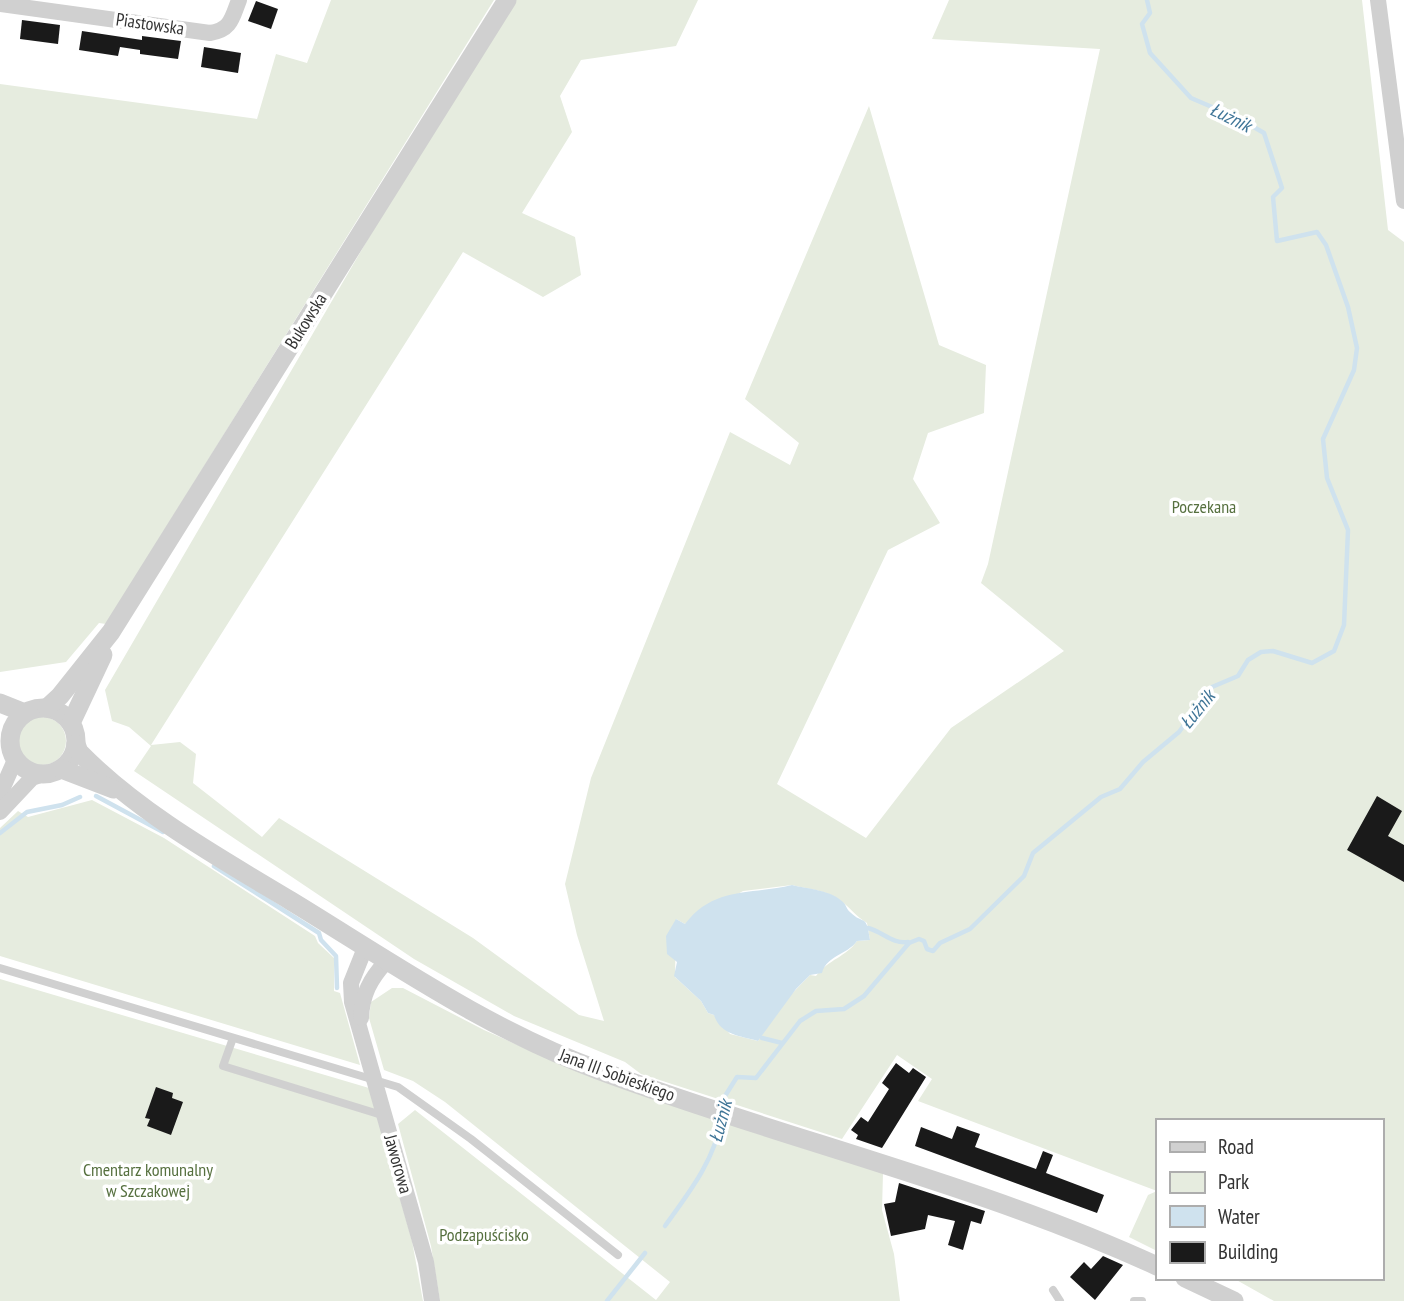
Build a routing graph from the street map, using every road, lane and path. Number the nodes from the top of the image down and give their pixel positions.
1 (239, 0) edge
2 (507, 0) edge
3 (1378, 0) edge
4 (0, 4) edge
5 (1401, 163) edge
6 (1404, 201) edge
7 (104, 642) junction
8 (0, 703) edge
9 (47, 708) junction
10 (25, 713) junction
11 (71, 723) junction
12 (5, 731) edge
13 (76, 744) junction
14 (15, 760) junction
15 (52, 772) junction
16 (121, 792) junction
17 (0, 794) edge
18 (0, 812) edge
19 (365, 948) junction
20 (386, 962) junction
21 (0, 968) edge
22 (361, 1027) junction
23 (233, 1038) junction
24 (375, 1081) junction
25 (385, 1116) junction
26 (618, 1255) dead end
27 (1156, 1266) edge
28 (1189, 1280) edge
29 (1053, 1290) dead end
30 (432, 1301) edge
31 (1060, 1301) edge
32 (1134, 1301) edge
33 (1142, 1301) edge
34 (1234, 1301) edge

1 - 4 street, Piastowska
2 - 7 street, Bukowska
3 - 5 street
5 - 6 street
7 - 9 street
7 - 11 street
8 - 10 street
9 - 10 street
9 - 11 street
10 - 12 street
11 - 13 street
12 - 14 street
13 - 15 street
13 - 16 street
14 - 15 street
14 - 17 street
15 - 16 street
15 - 18 street
16 - 19 street, Jana III Sobieskiego
19 - 20 street, Jana III Sobieskiego
19 - 22 street, Jaworowa
20 - 22 street, Jaworowa
20 - 27 street, Jana III Sobieskiego
21 - 23 lane
22 - 24 street, Jaworowa
23 - 24 lane
23 - 25 lane
24 - 25 street, Jaworowa
24 - 26 lane
25 - 30 street, Jaworowa
28 - 34 street
29 - 31 lane
32 - 33 lane

